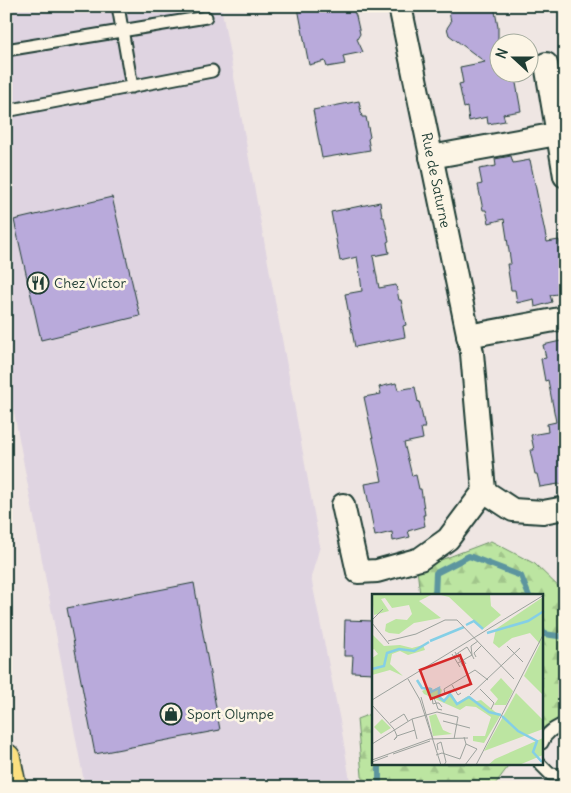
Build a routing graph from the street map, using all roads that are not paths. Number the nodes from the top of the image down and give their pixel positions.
1 (118, 6) edge
2 (400, 6) edge
3 (206, 17) dead end
4 (122, 31) junction
5 (6, 50) edge
6 (546, 64) dead end
7 (212, 71) dead end
8 (132, 87) junction
9 (6, 111) edge
10 (557, 134) junction
11 (432, 157) junction
12 (565, 176) edge
13 (565, 318) edge
14 (470, 344) junction
15 (484, 491) junction
16 (343, 505) dead end
17 (565, 508) edge
18 (565, 723) edge
19 (544, 738) edge
20 (6, 758) edge
21 (542, 766) edge
22 (565, 775) edge
23 (12, 787) edge

1 - 4 lane
2 - 11 street, Rue de Saturne
3 - 4 lane
4 - 5 lane
4 - 8 lane
6 - 10 street
7 - 8 lane
8 - 9 lane
10 - 11 street
10 - 12 street
11 - 14 street, Rue de Saturne
13 - 14 street
14 - 15 street, Rue de Saturne
15 - 16 street
15 - 17 street
18 - 19 lane
20 - 23 main road
21 - 22 lane

